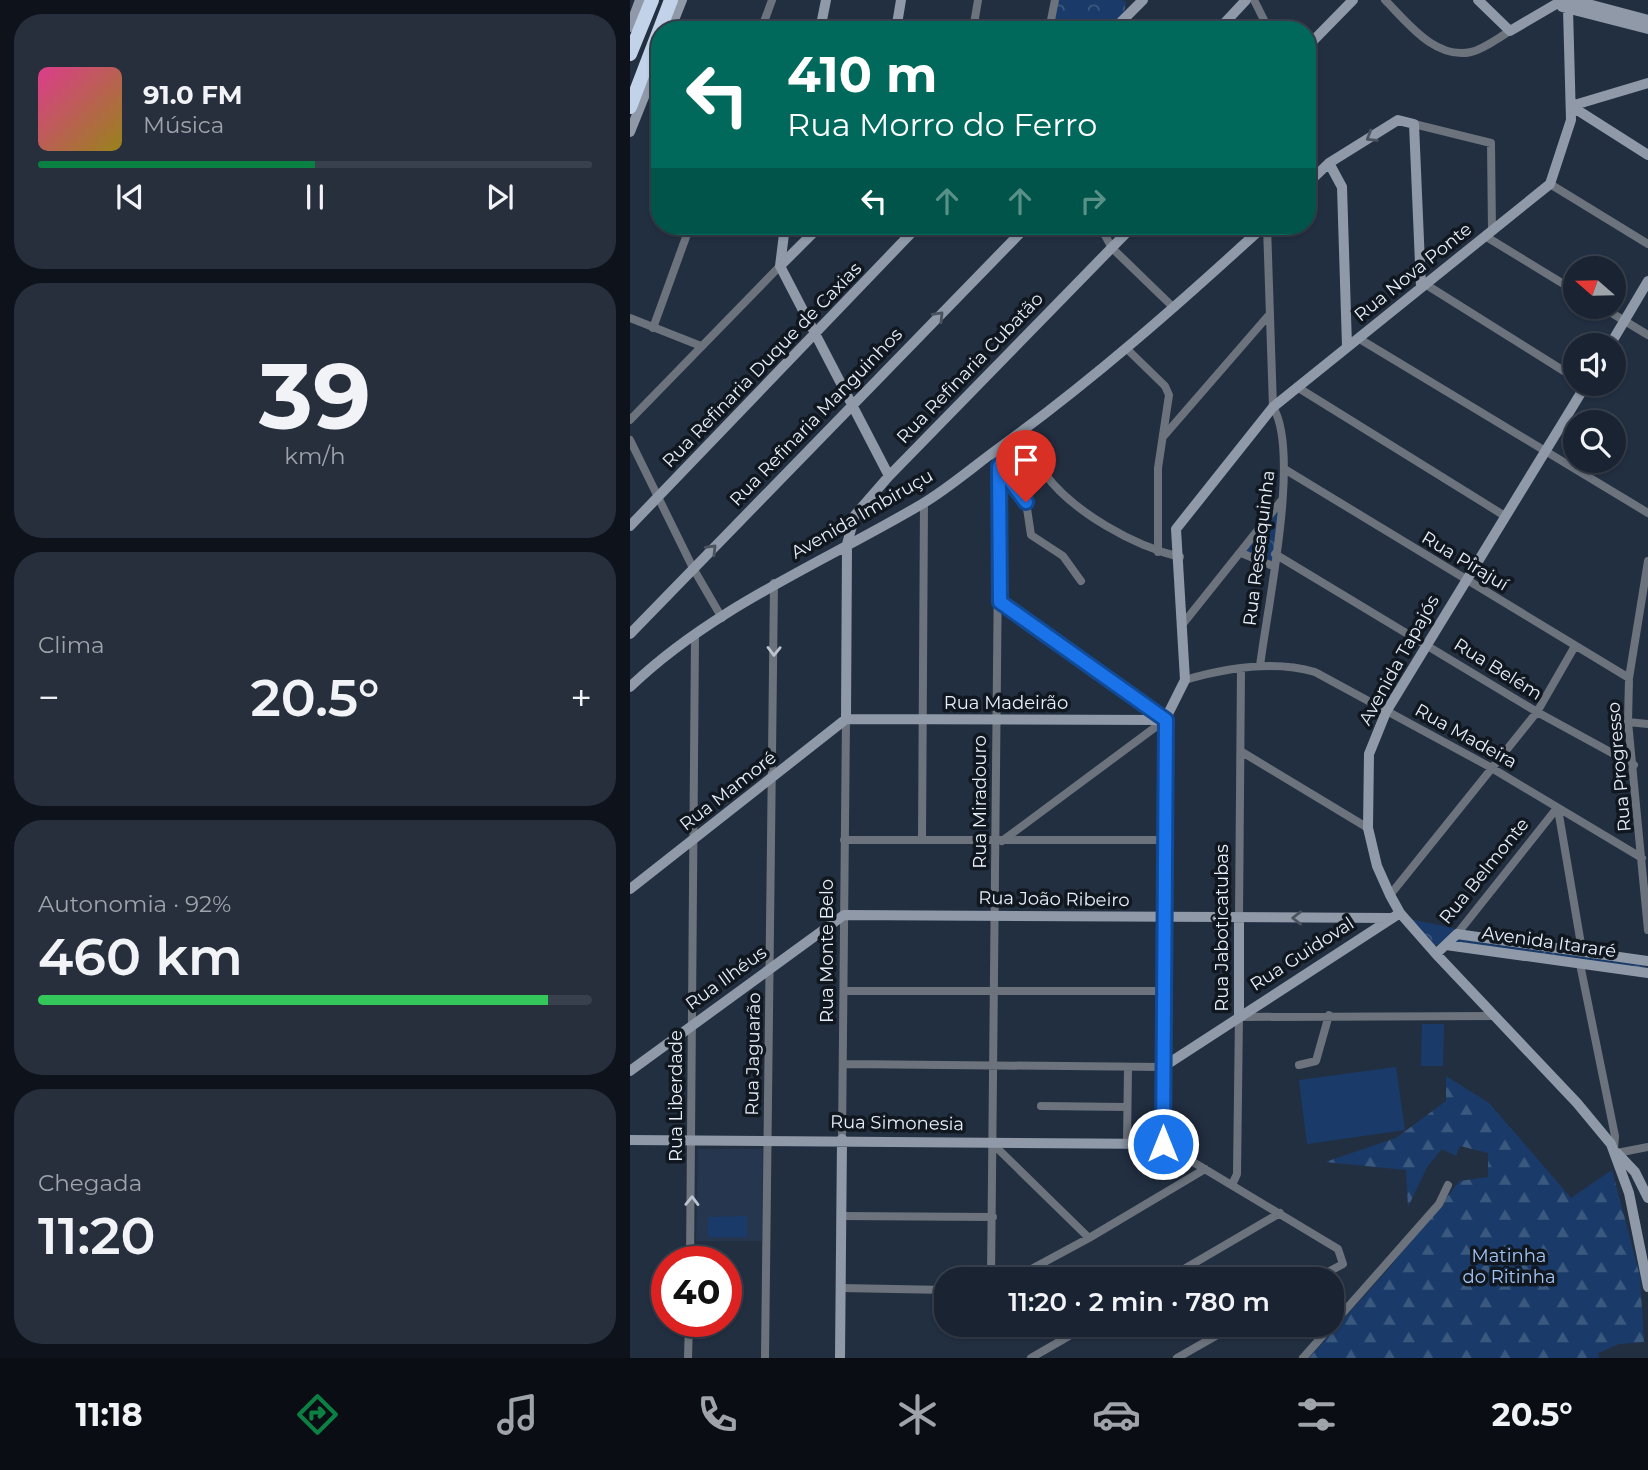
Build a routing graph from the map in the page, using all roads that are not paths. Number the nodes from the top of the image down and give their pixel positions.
1 (640, 0) edge
2 (652, 0) edge
3 (671, 0) edge
4 (682, 0) edge
5 (772, 0) edge
6 (826, 0) edge
7 (901, 0) edge
8 (978, 0) edge
9 (1055, 0) edge
10 (1131, 0) edge
11 (1143, 0) edge
12 (1247, 0) edge
13 (1254, 0) edge
14 (1353, 0) edge
15 (1385, 0) edge
16 (1478, 0) edge
17 (1565, 3) edge
18 (1128, 15) junction
19 (1648, 20) edge
20 (663, 21) edge
21 (674, 21) edge
22 (764, 21) edge
23 (822, 21) edge
24 (897, 21) edge
25 (974, 21) edge
26 (1051, 21) edge
27 (1122, 21) edge
28 (1227, 21) edge
29 (1264, 21) edge
30 (630, 27) edge
31 (1648, 29) edge
32 (1510, 32) junction
33 (1316, 38) edge
34 (651, 52) edge
35 (630, 54) edge
36 (651, 80) edge
37 (1648, 83) edge
38 (1590, 101) junction
39 (1571, 106) junction
40 (630, 107) edge
41 (1588, 117) junction
42 (1414, 124) junction
43 (630, 132) edge
44 (1648, 155) edge
45 (1329, 163) junction
46 (1316, 175) edge
47 (1550, 184) junction
48 (1489, 233) junction
49 (687, 235) edge
50 (784, 235) edge
51 (811, 235) edge
52 (909, 235) edge
53 (1018, 235) edge
54 (1105, 235) edge
55 (1124, 235) edge
56 (1255, 235) edge
57 (1265, 235) edge
58 (1648, 244) edge
59 (1112, 247) junction
60 (780, 266) junction
61 (1648, 281) edge
62 (1563, 283) edge
63 (1423, 286) junction
64 (1174, 309) junction
65 (1268, 316) junction
66 (630, 318) edge
67 (1621, 319) edge
68 (1624, 321) junction
69 (653, 328) junction
70 (817, 332) junction
71 (1617, 333) edge
72 (1648, 335) edge
73 (1358, 338) junction
74 (701, 346) junction
75 (1347, 346) junction
76 (1128, 350) junction
77 (1563, 371) edge
78 (1297, 387) junction
79 (1578, 396) edge
80 (853, 404) junction
81 (1273, 407) junction
82 (630, 420) edge
83 (1023, 430) junction
84 (1161, 439) junction
85 (630, 440) edge
86 (994, 452) junction
87 (1544, 452) junction
88 (999, 466) junction
89 (1286, 470) junction
90 (889, 476) junction
91 (659, 499) junction
92 (1282, 499) junction
93 (924, 502) junction
94 (1648, 513) edge
95 (1505, 516) junction
96 (630, 526) edge
97 (848, 544) junction
98 (1158, 552) junction
99 (1241, 553) junction
100 (1275, 554) junction
101 (1180, 557) junction
102 (1648, 561) edge
103 (1273, 566) junction
104 (693, 568) junction
105 (1081, 580) dead end
106 (1465, 580) junction
107 (775, 583) junction
108 (1645, 595) edge
109 (1000, 602) junction
110 (722, 618) junction
111 (1182, 625) junction
112 (630, 634) edge
113 (695, 636) junction
114 (1426, 644) junction
115 (1575, 646) junction
116 (1259, 666) junction
117 (1241, 670) junction
118 (1629, 678) junction
119 (1185, 680) junction
120 (630, 687) edge
121 (1386, 712) junction
122 (1537, 712) junction
123 (846, 719) junction
124 (996, 720) junction
125 (1166, 720) junction
126 (920, 722) junction
127 (1628, 722) junction
128 (1648, 724) edge
129 (1242, 752) junction
130 (1634, 765) junction
131 (1490, 767) junction
132 (772, 778) junction
133 (1557, 808) junction
134 (1367, 828) junction
135 (693, 840) junction
136 (844, 840) junction
137 (922, 840) junction
138 (1164, 840) junction
139 (999, 841) junction
140 (1645, 858) edge
141 (630, 889) edge
142 (1390, 895) junction
143 (844, 915) junction
144 (996, 915) junction
145 (1395, 916) junction
146 (1239, 918) junction
147 (1358, 918) junction
148 (1163, 919) junction
149 (1648, 930) edge
150 (1457, 934) junction
151 (1361, 937) junction
152 (1446, 945) junction
153 (1582, 950) junction
154 (1436, 954) junction
155 (1648, 961) edge
156 (1580, 964) junction
157 (770, 968) junction
158 (1648, 973) edge
159 (994, 990) junction
160 (845, 991) junction
161 (1163, 991) junction
162 (1329, 1015) junction
163 (1239, 1016) junction
164 (1496, 1016) junction
165 (691, 1025) junction
166 (844, 1064) junction
167 (1298, 1065) dead end
168 (993, 1066) junction
169 (1163, 1066) junction
170 (1128, 1067) junction
171 (630, 1071) edge
172 (1041, 1106) dead end
173 (1127, 1107) junction
174 (842, 1139) junction
175 (630, 1140) edge
176 (767, 1140) junction
177 (693, 1141) junction
178 (994, 1143) junction
179 (1127, 1143) junction
180 (1163, 1144) junction
181 (1648, 1147) edge
182 (1616, 1151) junction
183 (1205, 1169) junction
184 (1232, 1185) junction
185 (1448, 1185) dead end
186 (1648, 1198) edge
187 (1280, 1213) junction
188 (841, 1216) junction
189 (993, 1217) junction
190 (1089, 1238) junction
191 (690, 1246) edge
192 (991, 1267) edge
193 (1035, 1267) edge
194 (1188, 1267) edge
195 (1337, 1267) edge
196 (1648, 1287) edge
197 (841, 1288) junction
198 (934, 1290) edge
199 (689, 1337) edge
200 (1067, 1337) edge
201 (1214, 1337) edge
202 (688, 1358) edge
203 (765, 1358) edge
204 (841, 1358) edge
205 (1031, 1358) edge
206 (1177, 1358) edge
207 (1303, 1358) edge

1 - 30 street
2 - 35 highway
3 - 20 highway
4 - 21 street
5 - 22 street
6 - 23 street
7 - 24 street
8 - 25 street
9 - 26 street
10 - 18 street
11 - 18 street
12 - 28 street
13 - 29 street
14 - 33 street
15 - 32 street
16 - 32 street
17 - 19 street
17 - 31 street
17 - 32 street
17 - 39 street
18 - 27 street
34 - 40 highway
36 - 43 street
37 - 38 street
38 - 39 street
38 - 41 street
39 - 41 street
39 - 47 street
41 - 44 street
42 -> 45 street
42 - 48 street
42 - 63 street
45 - 46 street
45 - 75 street
47 - 48 street, Rua Nova Ponte
47 - 58 street
48 - 62 street
48 - 63 street, Rua Nova Ponte
49 - 69 street
50 - 60 street
51 - 60 street
52 - 70 street, Rua Refinaria Duque de Caxias
80 -> 53 street, Rua Refinaria Manguinhos
54 - 59 street
55 - 59 street, Rua Refinaria Cubatão
56 - 64 street, Avenida Imbiruçu
57 - 65 street, Rua Ressaquinha
59 - 64 street
59 - 90 street, Rua Refinaria Cubatão
60 - 70 street
60 - 74 street
61 - 68 street
63 - 73 street, Rua Nova Ponte
63 - 77 street
64 - 76 street, Avenida Imbiruçu
65 - 81 street, Rua Ressaquinha
65 - 84 street
66 - 69 street
67 - 68 street
68 - 71 street
68 - 72 street
69 - 74 street
70 - 80 street
70 - 91 street, Rua Refinaria Duque de Caxias
73 - 75 street, Rua Nova Ponte
73 - 87 street
74 - 82 street
75 - 78 street, Rua Nova Ponte
76 - 83 street, Avenida Imbiruçu
76 - 84 street
78 - 81 street, Rua Nova Ponte
78 - 95 street
79 - 87 street, Avenida Tapajós
80 - 90 street
104 -> 80 street, Rua Refinaria Manguinhos
81 - 89 street, Rua Ressaquinha
81 - 101 street, Rua Nova Ponte
83 - 86 street, Avenida Imbiruçu
83 - 98 street
84 - 98 street
85 - 91 street
86 - 88 street, Rua Miradouro
86 - 93 street, Avenida Imbiruçu
87 - 94 street
87 - 95 street, Avenida Tapajós
88 - 105 street
88 - 109 street, Rua Miradouro
89 - 92 street, Rua Ressaquinha
89 - 106 street, Rua Pirajuí
90 - 97 street, Rua Refinaria Cubatão
91 - 96 street, Rua Refinaria Duque de Caxias
91 - 104 street
92 - 99 street
92 - 100 street, Rua Ressaquinha
93 - 97 street, Avenida Imbiruçu
93 - 126 street
95 - 106 street, Avenida Tapajós
97 - 107 street, Avenida Imbiruçu
97 - 123 street, Rua Monte Belo
98 - 101 street
99 - 103 street
99 - 111 street
100 - 103 street, Rua Ressaquinha
100 - 114 street, Rua Belém
101 - 111 street
102 - 108 street, Rua Progresso
103 - 116 street, Rua Ressaquinha
104 - 110 street
104 - 112 street, Rua Refinaria Manguinhos
106 - 114 street, Avenida Tapajós
106 - 115 street, Rua Pirajuí
107 - 110 street, Avenida Imbiruçu
107 -> 132 street, Rua Jaguarão
108 - 118 street, Rua Progresso
109 - 124 street, Rua Miradouro
109 - 125 street
110 - 113 street, Avenida Imbiruçu
111 - 119 street
113 - 120 street, Avenida Imbiruçu
113 - 135 street, Rua Liberdade
114 - 121 street, Avenida Tapajós
114 - 122 street, Rua Belém
115 - 118 street, Rua Pirajuí
115 - 122 street
116 - 117 street, Rua Madeira
116 - 121 street, Rua Madeira
117 - 119 street, Rua Madeira
117 - 129 street, Rua Jaboticatubas
118 - 127 street, Rua Progresso
119 - 125 street
121 - 131 street, Rua Madeira
121 - 134 street, Avenida Tapajós
122 - 130 street, Rua Belém
122 - 131 street
123 - 126 street, Rua Madeirão
123 - 132 street, Rua Mamoré
123 - 136 street, Rua Monte Belo
124 - 125 street, Rua Madeirão
124 - 126 street, Rua Madeirão
124 - 139 street, Rua Miradouro
125 - 138 street
125 - 139 street
126 - 137 street
127 - 128 street
127 - 130 street, Rua Progresso
129 - 134 street
129 - 146 street, Rua Jaboticatubas
130 - 140 street, Rua Progresso
131 - 133 street, Rua Madeira
131 - 142 street
132 - 135 street, Rua Mamoré
132 - 157 street, Rua Jaguarão
133 - 140 street, Rua Madeira
133 - 150 street, Rua Belmonte
133 - 153 street
134 - 142 street, Avenida Tapajós
135 - 141 street, Rua Mamoré
135 - 165 street, Rua Liberdade
136 - 137 street
136 - 143 street, Rua Monte Belo
137 - 139 street
138 - 139 street
138 - 148 street
139 - 144 street, Rua Miradouro
140 - 149 street, Rua Progresso
142 - 145 street, Avenida Tapajós
143 - 144 street, Rua João Ribeiro
143 - 157 street, Rua Ilhéus
143 - 160 street, Rua Monte Belo
144 - 148 street, Rua João Ribeiro
144 - 159 street, Rua Miradouro
145 - 147 street, Rua João Ribeiro
145 - 151 street, Rua Guidoval
145 - 154 street, Avenida Tapajós
147 -> 146 street, Rua João Ribeiro
146 - 148 street, Rua João Ribeiro
146 - 163 street, Rua Jaboticatubas
147 - 151 street
148 - 161 street
150 - 152 street, Rua Belmonte
150 - 153 street, Avenida Itararé
151 - 163 street, Rua Guidoval
152 - 154 street, Rua Belmonte
152 - 156 street, Avenida Itararé
153 - 155 street, Avenida Itararé
154 - 164 street, Avenida Tapajós
156 - 158 street, Avenida Itararé
156 - 182 street
157 - 165 street, Rua Ilhéus
157 - 176 street, Rua Jaguarão
159 - 160 street
159 - 161 street
159 - 168 street, Rua Miradouro
160 - 166 street, Rua Monte Belo
161 - 169 street
162 - 163 street
162 - 164 street
162 - 167 street
163 - 169 street, Rua Guidoval
163 - 184 street, Rua Jaboticatubas
164 - 182 street, Avenida Tapajós
165 - 171 street, Rua Ilhéus
165 - 177 street, Rua Liberdade
166 - 168 street
166 - 174 street, Rua Monte Belo
168 - 170 street
168 - 178 street, Rua Miradouro
169 - 170 street
169 - 180 street
170 - 173 street
172 - 173 street
173 - 179 street
174 - 176 street, Rua Simonesia
174 - 178 street, Rua Simonesia
174 - 188 street, Rua Monte Belo
175 - 177 street, Rua Simonesia
176 - 177 street, Rua Simonesia
176 - 203 street, Rua Jaguarão
191 -> 177 street, Rua Liberdade
178 - 179 street, Rua Simonesia
178 - 189 street, Rua Miradouro
178 - 190 street
179 - 180 street, Rua Simonesia
180 - 183 street
181 - 182 street
182 - 186 street, Avenida Tapajós
182 - 196 street, Avenida Tapajós
183 - 184 street
183 - 190 street
184 - 187 street
185 - 207 street
187 - 194 street
187 - 195 street
188 - 189 street
188 - 197 street, Rua Monte Belo
189 - 192 street, Rua Miradouro
190 - 193 street
197 - 198 street
197 - 204 street, Rua Monte Belo
199 - 202 street
200 - 205 street
201 - 206 street

